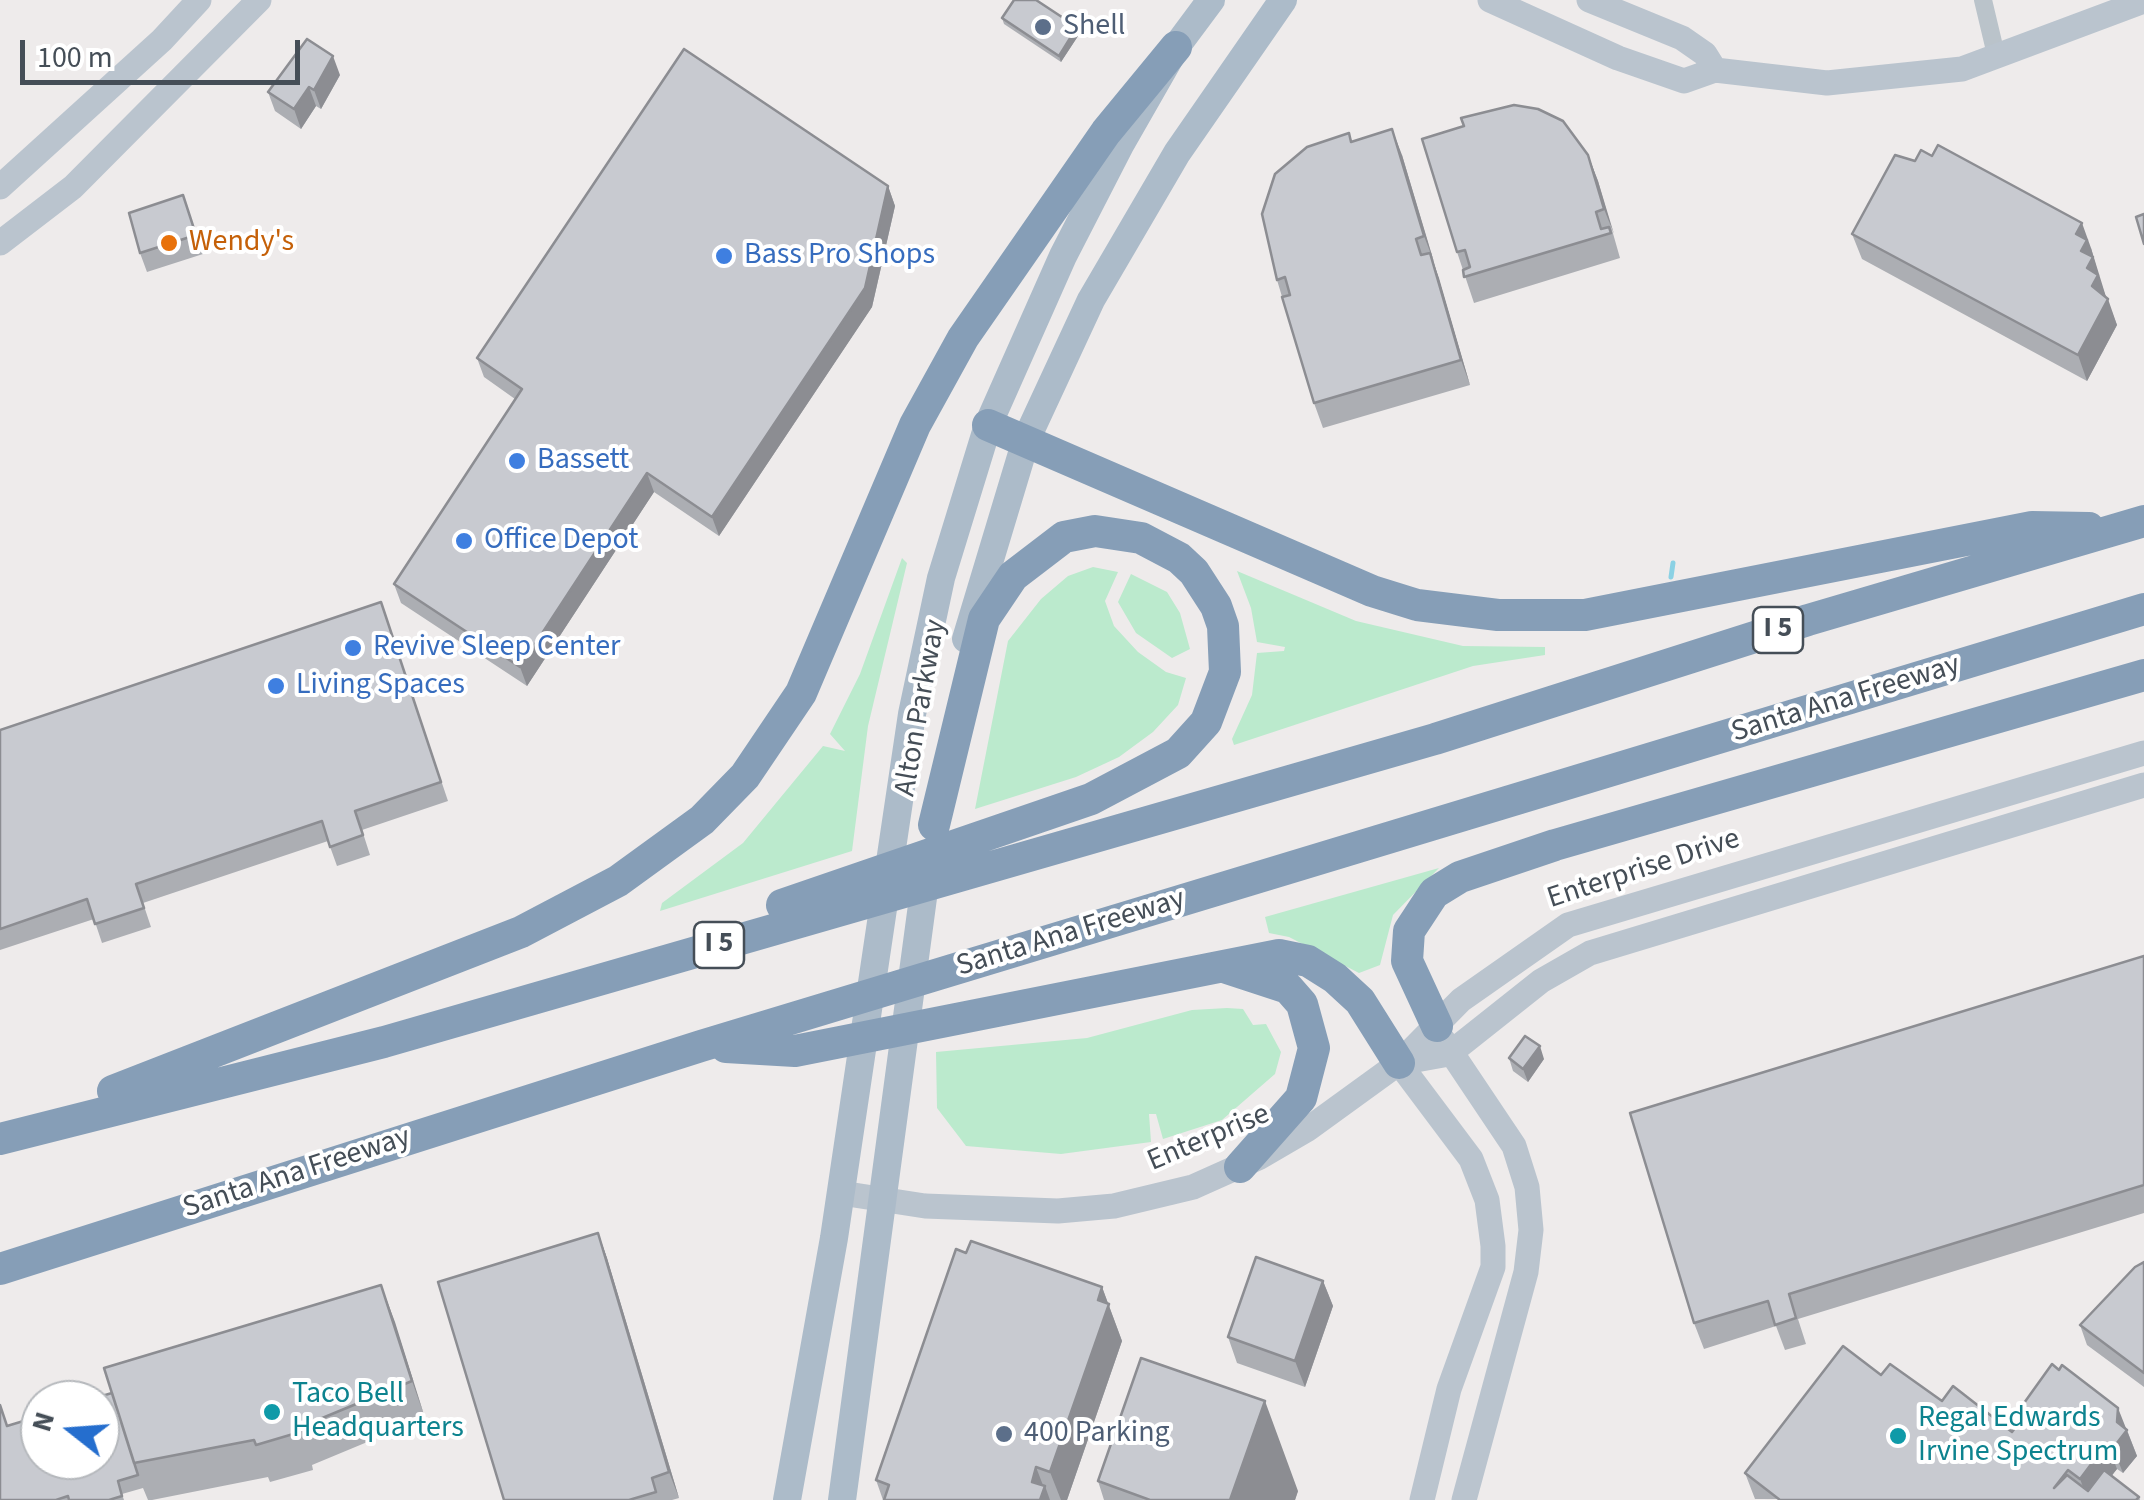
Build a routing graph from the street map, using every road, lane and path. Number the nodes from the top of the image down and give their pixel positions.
1 (199, 0) edge
2 (259, 0) edge
3 (1210, 0) edge
4 (1283, 0) edge
5 (1490, 0) edge
6 (1589, 0) edge
7 (1984, 0) edge
8 (2144, 1) edge
9 (1176, 47) junction
10 (1997, 58) junction
11 (1715, 70) junction
12 (0, 188) edge
13 (0, 243) edge
14 (988, 425) junction
15 (1026, 440) junction
16 (2134, 524) edge
17 (2144, 609) edge
18 (2144, 675) edge
19 (2144, 753) edge
20 (2144, 785) edge
21 (934, 825) junction
22 (1218, 966) junction
23 (1443, 1040) junction
24 (376, 1044) junction
25 (701, 1046) junction
26 (1399, 1063) junction
27 (0, 1128) edge
28 (0, 1139) edge
29 (1240, 1168) junction
30 (842, 1193) junction
31 (880, 1199) junction
32 (0, 1268) edge
33 (787, 1500) edge
34 (842, 1500) edge
35 (1422, 1500) edge
36 (1464, 1500) edge

1 - 12 street
2 - 13 street
3 - 9 main road, Alton Parkway
4 - 15 main road, Alton Parkway
5 - 11 street
6 - 11 street
7 - 10 street
8 - 10 street
9 - 14 main road, Alton Parkway
9 - 27 highway
10 - 11 street
14 - 15 highway
14 - 30 main road, Alton Parkway
15 - 16 highway
15 - 21 main road, Alton Parkway
16 - 24 highway, I 5
17 - 25 highway, Santa Ana Freeway
18 - 23 highway
19 - 23 street, Enterprise Drive
20 - 23 street, Enterprise Drive
21 - 24 highway
21 - 31 main road, Alton Parkway
22 - 25 highway
22 - 26 highway
22 - 29 highway
23 - 26 street, Enterprise Drive
23 - 36 street
24 - 28 highway, I 5
25 - 32 highway, Santa Ana Freeway
26 - 29 street, Enterprise
26 - 35 street
29 - 31 street, Enterprise
30 - 31 street, Enterprise
30 - 33 main road, Alton Parkway
31 - 34 main road, Alton Parkway

